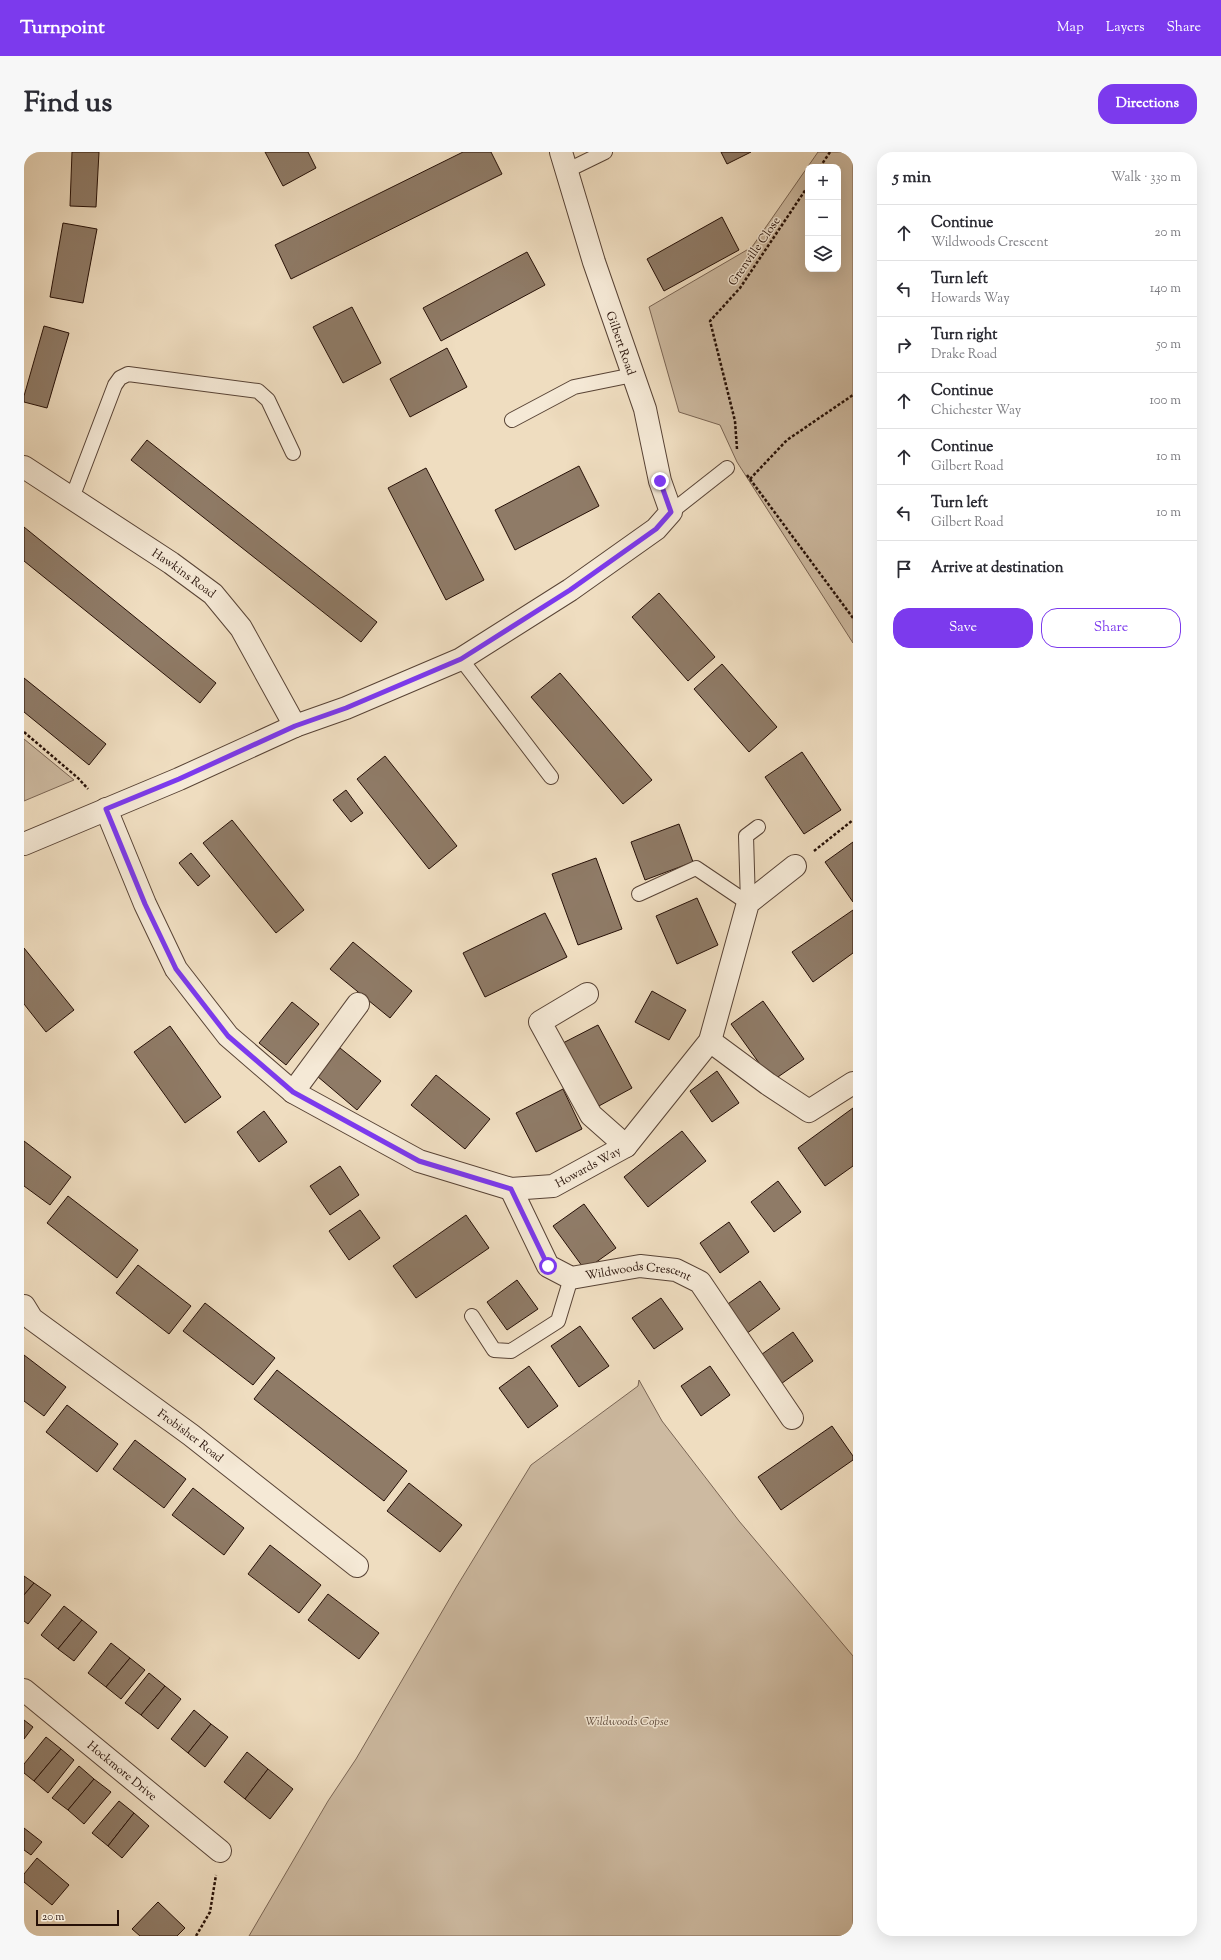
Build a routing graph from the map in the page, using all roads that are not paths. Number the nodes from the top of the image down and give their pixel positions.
1 (605, 152) edge
2 (563, 162) edge
3 (633, 375) junction
4 (512, 420) dead end
5 (293, 453) dead end
6 (732, 465) road end
7 (24, 467) edge
8 (72, 498) junction
9 (671, 512) junction
10 (461, 659) junction
11 (295, 726) junction
12 (551, 778) dead end
13 (106, 809) junction
14 (758, 827) dead end
15 (24, 844) edge
16 (795, 866) road end
17 (639, 894) dead end
18 (748, 903) junction
19 (587, 994) dead end
20 (358, 1004) dead end
21 (710, 1042) junction
22 (853, 1083) edge
23 (293, 1092) junction
24 (626, 1146) junction
25 (511, 1189) junction
26 (570, 1278) junction
27 (24, 1306) edge
28 (472, 1316) dead end
29 (792, 1418) dead end
30 (357, 1566) dead end
31 (24, 1690) edge
32 (220, 1851) road end

1 - 2 lane
2 - 3 street, Gilbert Road
3 - 4 lane
3 - 9 street, Gilbert Road
5 - 8 lane
6 - 9 lane
7 - 8 street, Hawkins Road
8 - 11 street, Hawkins Road
9 - 10 street
10 - 11 street
10 - 12 lane
11 - 13 street
13 - 15 street
13 - 23 street, Howards Way
14 - 18 lane
16 - 18 street
17 - 18 lane
18 - 21 street, Howards Way
19 - 24 street
20 - 23 street
21 - 22 street
21 - 24 street, Howards Way
23 - 25 street, Howards Way
24 - 25 street, Howards Way
25 - 26 street, Wildwoods Crescent
26 - 28 lane
26 - 29 street, Wildwoods Crescent
27 - 30 street, Frobisher Road
31 - 32 street, Hockmore Drive

